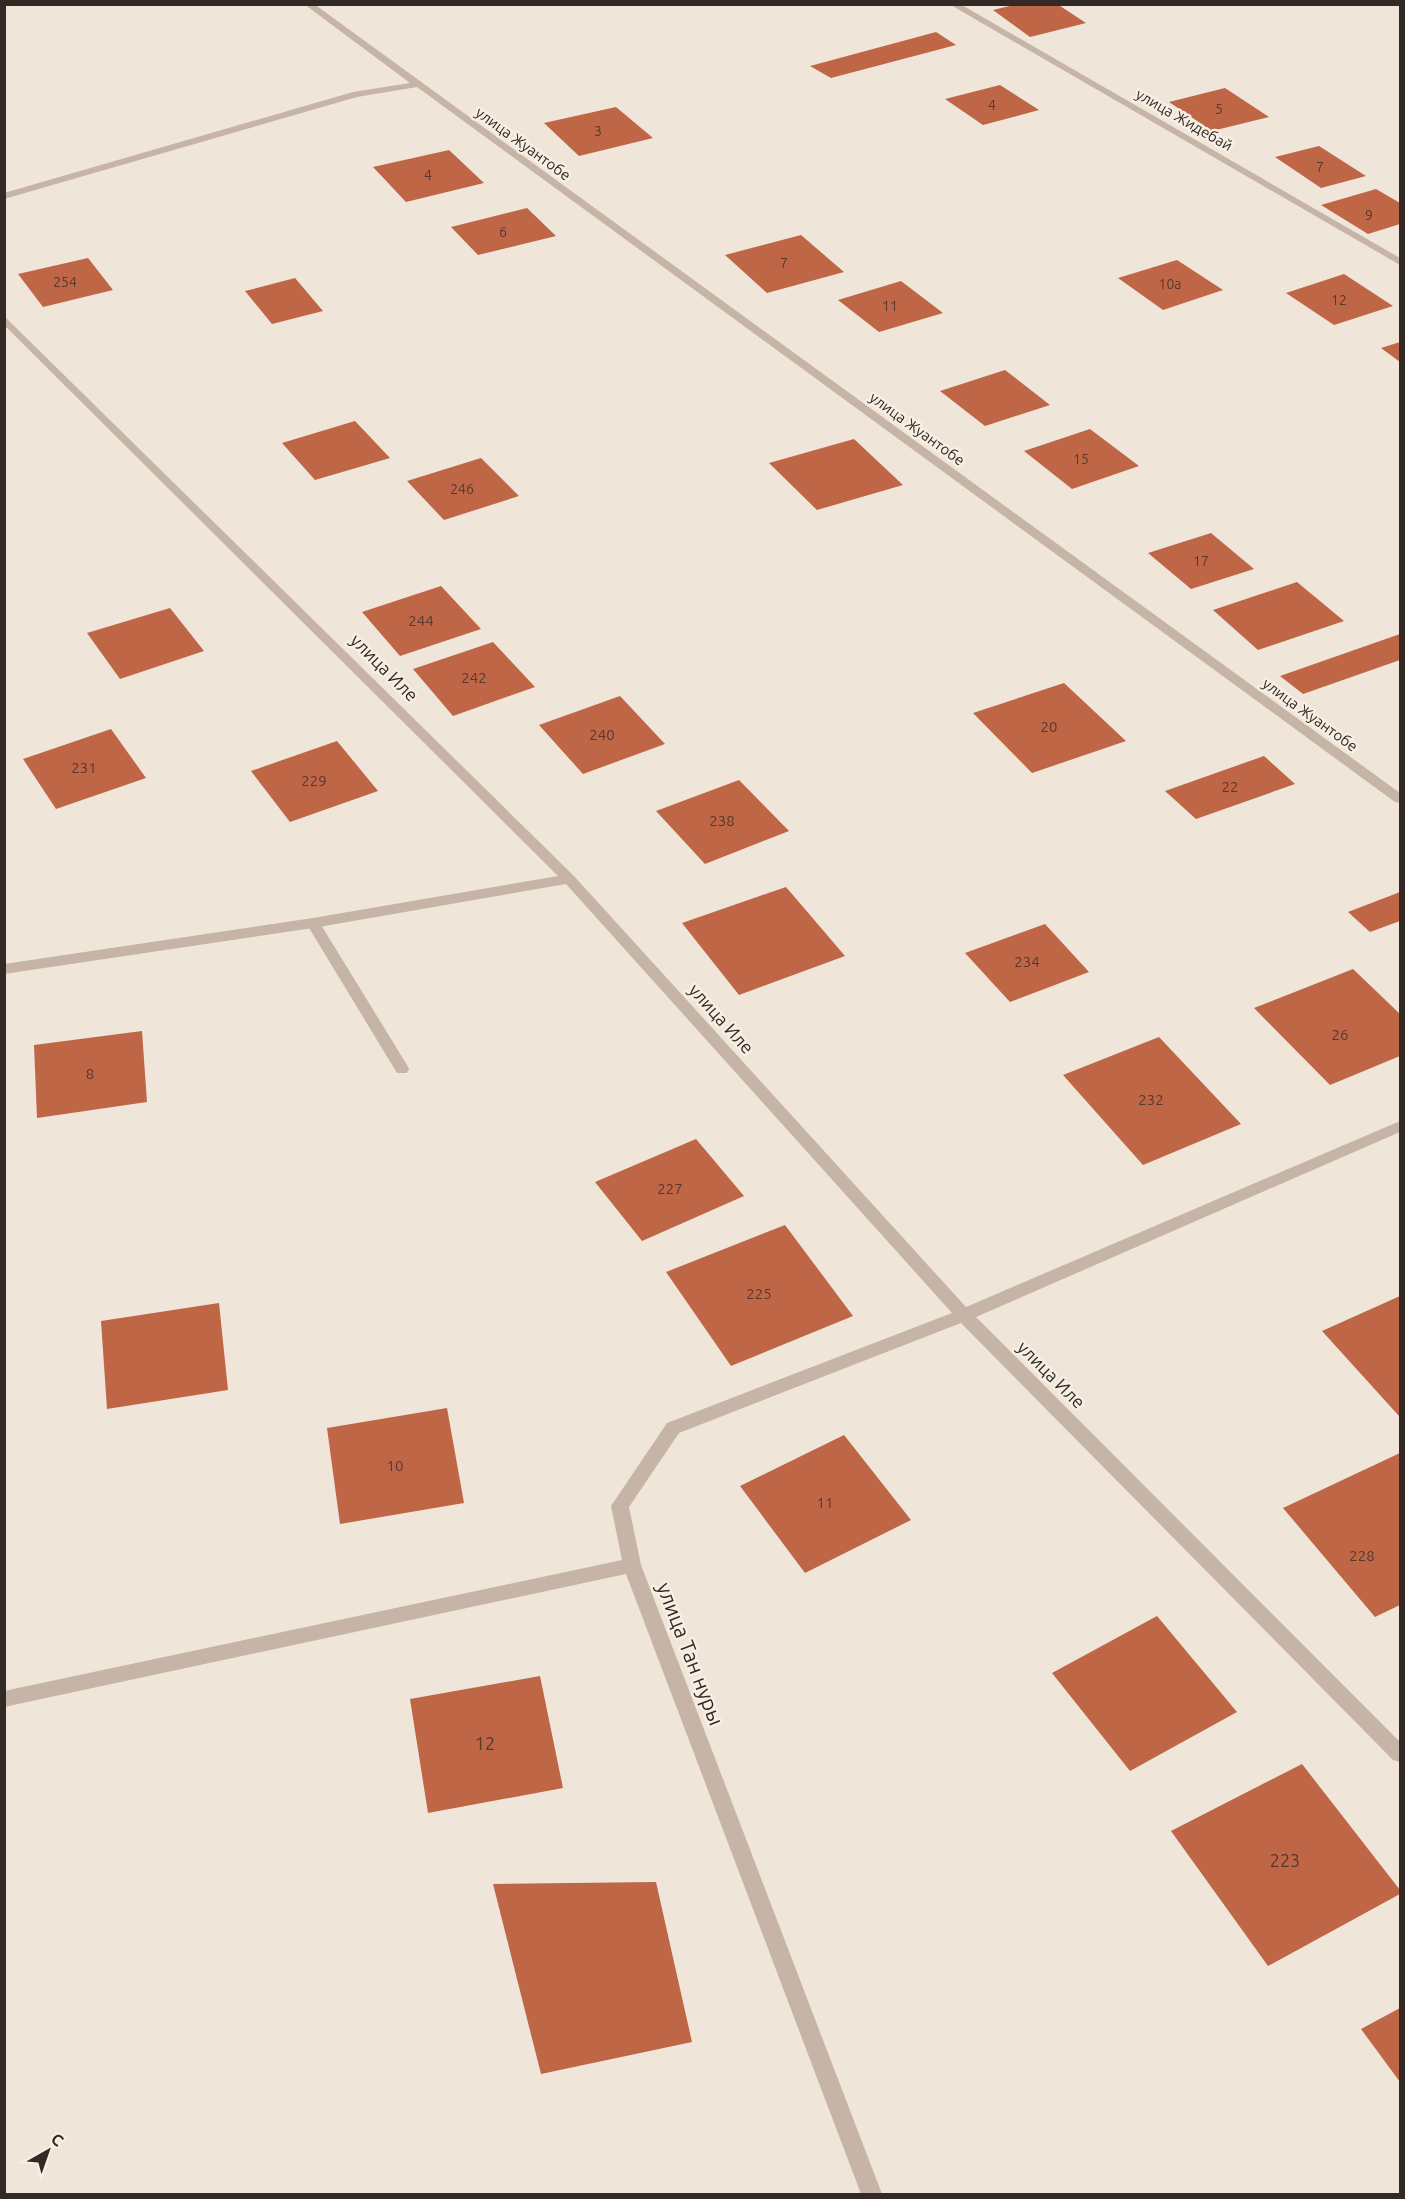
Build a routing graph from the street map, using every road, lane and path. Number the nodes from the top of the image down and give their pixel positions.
1 (308, 4) edge
2 (953, 4) edge
3 (415, 84) junction
4 (4, 196) edge
5 (1401, 262) edge
6 (4, 319) edge
7 (1401, 799) edge
8 (569, 879) junction
9 (314, 923) junction
10 (4, 969) edge
11 (402, 1069) dead end
12 (1401, 1126) edge
13 (964, 1315) junction
14 (632, 1565) junction
15 (4, 1700) edge
16 (1401, 1754) edge
17 (872, 2194) edge

1 - 3 street, улица Жуантобе
2 - 5 street, улица Жидебай
3 - 4 street
3 - 7 street, улица Жуантобе
6 - 8 street, улица Иле
8 - 9 street
8 - 13 street, улица Иле
9 - 10 street
9 - 11 street
12 - 13 street, улица Тан нуры
13 - 14 street, улица Тан нуры
13 - 16 street, улица Иле
14 - 15 street
14 - 17 street, улица Тан нуры

